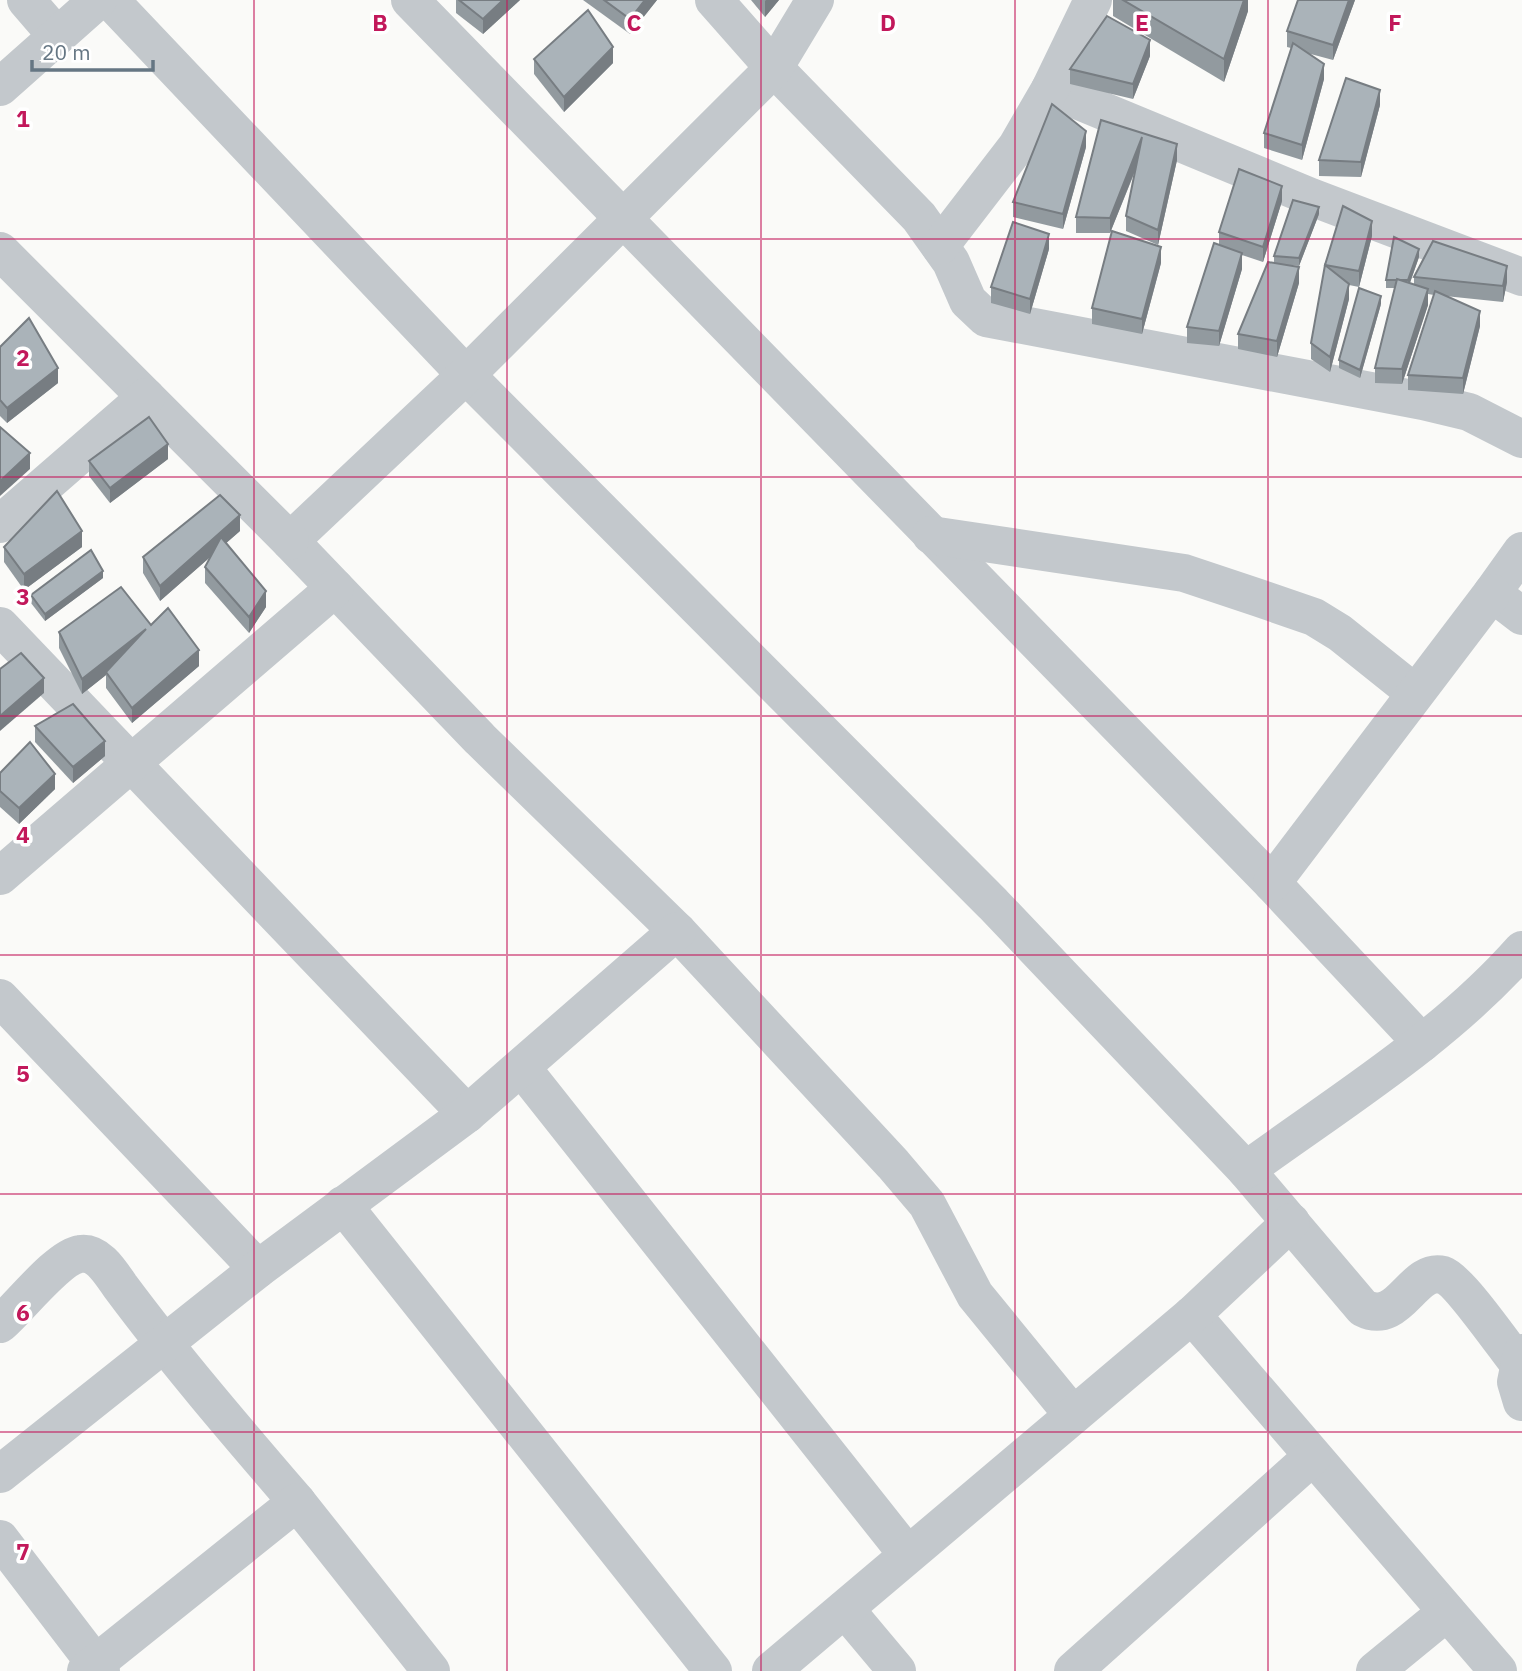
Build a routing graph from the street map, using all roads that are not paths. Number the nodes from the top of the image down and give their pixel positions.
1 (26, 0) edge
2 (98, 0) edge
3 (110, 0) edge
4 (410, 0) edge
5 (714, 0) edge
6 (815, 0) edge
7 (1093, 0) edge
8 (57, 36) junction
9 (774, 68) junction
10 (0, 87) edge
11 (1051, 89) junction
12 (625, 217) junction
13 (940, 246) junction
14 (0, 251) edge
15 (1522, 277) edge
16 (466, 375) junction
17 (146, 397) junction
18 (1522, 439) edge
19 (0, 524) edge
20 (931, 535) junction
21 (290, 541) junction
22 (1522, 551) edge
23 (335, 588) junction
24 (1507, 604) edge
25 (0, 626) edge
26 (1415, 693) junction
27 (132, 762) junction
28 (0, 876) edge
29 (1272, 883) junction
30 (677, 931) junction
31 (1522, 950) edge
32 (0, 998) edge
33 (1422, 1043) junction
34 (522, 1068) junction
35 (467, 1114) junction
36 (1246, 1170) junction
37 (343, 1205) junction
38 (1291, 1222) junction
39 (258, 1269) junction
40 (1192, 1315) junction
41 (0, 1324) edge
42 (163, 1344) junction
43 (1520, 1358) edge
44 (1522, 1402) edge
45 (1073, 1415) junction
46 (1312, 1457) junction
47 (0, 1474) edge
48 (297, 1502) junction
49 (0, 1539) edge
50 (908, 1554) junction
51 (845, 1609) junction
52 (1447, 1612) junction
53 (94, 1669) edge
54 (431, 1671) edge
55 (713, 1671) edge
56 (771, 1671) edge
57 (897, 1671) edge
58 (1073, 1671) edge
59 (1375, 1671) edge
60 (1498, 1671) edge

1 - 8 street
2 - 8 street
3 - 16 street
4 - 12 street
5 - 9 street
6 - 9 street
7 - 11 street
8 - 10 street
9 - 12 street
9 - 13 street
11 - 13 street
11 - 15 street
12 - 16 street
12 - 20 street
13 - 18 street
14 - 17 street
16 - 21 street
16 - 36 street
17 - 19 street
17 - 21 street
20 - 26 street
20 - 29 street
21 - 23 street
22 - 24 street
23 - 27 street
23 - 30 street
24 - 26 street
25 - 27 street
26 - 29 street
27 - 28 street
27 - 35 street
29 - 33 street
30 - 34 street
30 - 45 street
31 - 33 street
32 - 39 street
33 - 36 street
34 - 35 street
34 - 50 street
35 - 37 street
36 - 38 street
37 - 39 street
37 - 55 street
38 - 40 street
38 - 43 street
39 - 42 street
40 - 45 street
40 - 46 street
41 - 42 street
42 - 47 street
42 - 48 street
43 - 44 street
45 - 50 street
46 - 52 street
46 - 58 street
48 - 53 street
48 - 54 street
49 - 53 street
50 - 51 street
51 - 56 street
51 - 57 street
52 - 59 street
52 - 60 street

